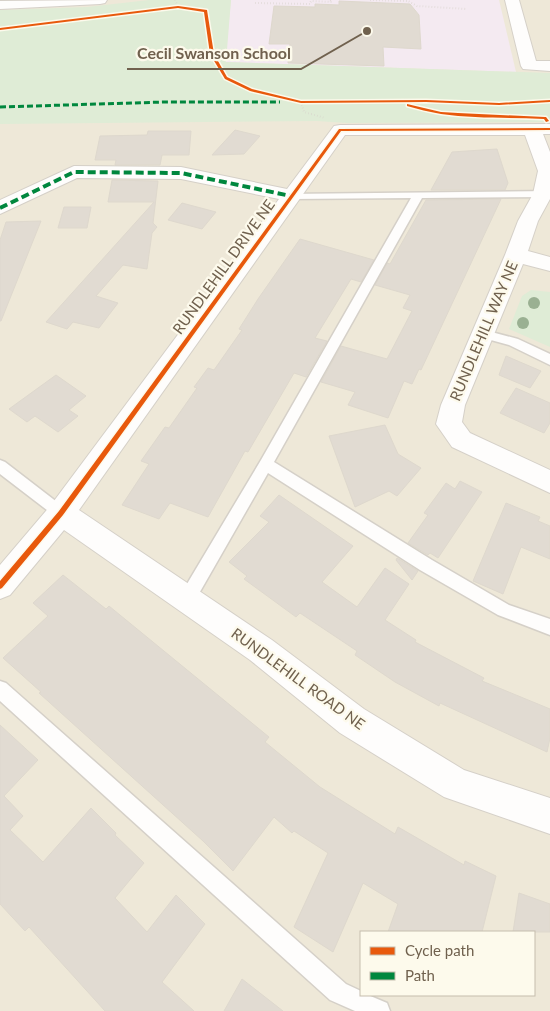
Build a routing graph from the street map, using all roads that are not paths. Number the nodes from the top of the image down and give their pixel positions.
1 (100, 0) edge
2 (512, 0) edge
3 (0, 5) edge
4 (550, 66) edge
5 (541, 130) edge
6 (546, 194) edge
7 (291, 196) junction
8 (418, 196) junction
9 (0, 208) edge
10 (516, 255) junction
11 (550, 264) edge
12 (484, 334) junction
13 (550, 360) edge
14 (266, 464) junction
15 (0, 466) edge
16 (550, 482) edge
17 (61, 514) junction
18 (0, 586) edge
19 (187, 599) junction
20 (550, 627) edge
21 (0, 689) edge
22 (550, 816) edge
23 (379, 1011) edge

1 - 3 street
2 - 4 street
5 - 6 street, RUNDLEHILL WAY NE
5 - 7 street, RUNDLEHILL DRIVE NE
6 - 8 lane
6 - 10 street, RUNDLEHILL WAY NE
7 - 8 lane
7 - 9 street
7 - 17 street, RUNDLEHILL DRIVE NE
8 - 14 lane
10 - 11 street
10 - 12 street, RUNDLEHILL WAY NE
12 - 13 lane
12 - 16 street, RUNDLEHILL WAY NE
14 - 19 lane
14 - 20 lane
15 - 17 lane
17 - 18 street, RUNDLEHILL DRIVE NE
17 - 19 street, RUNDLEHILL ROAD NE
19 - 22 street, RUNDLEHILL ROAD NE
21 - 23 lane

